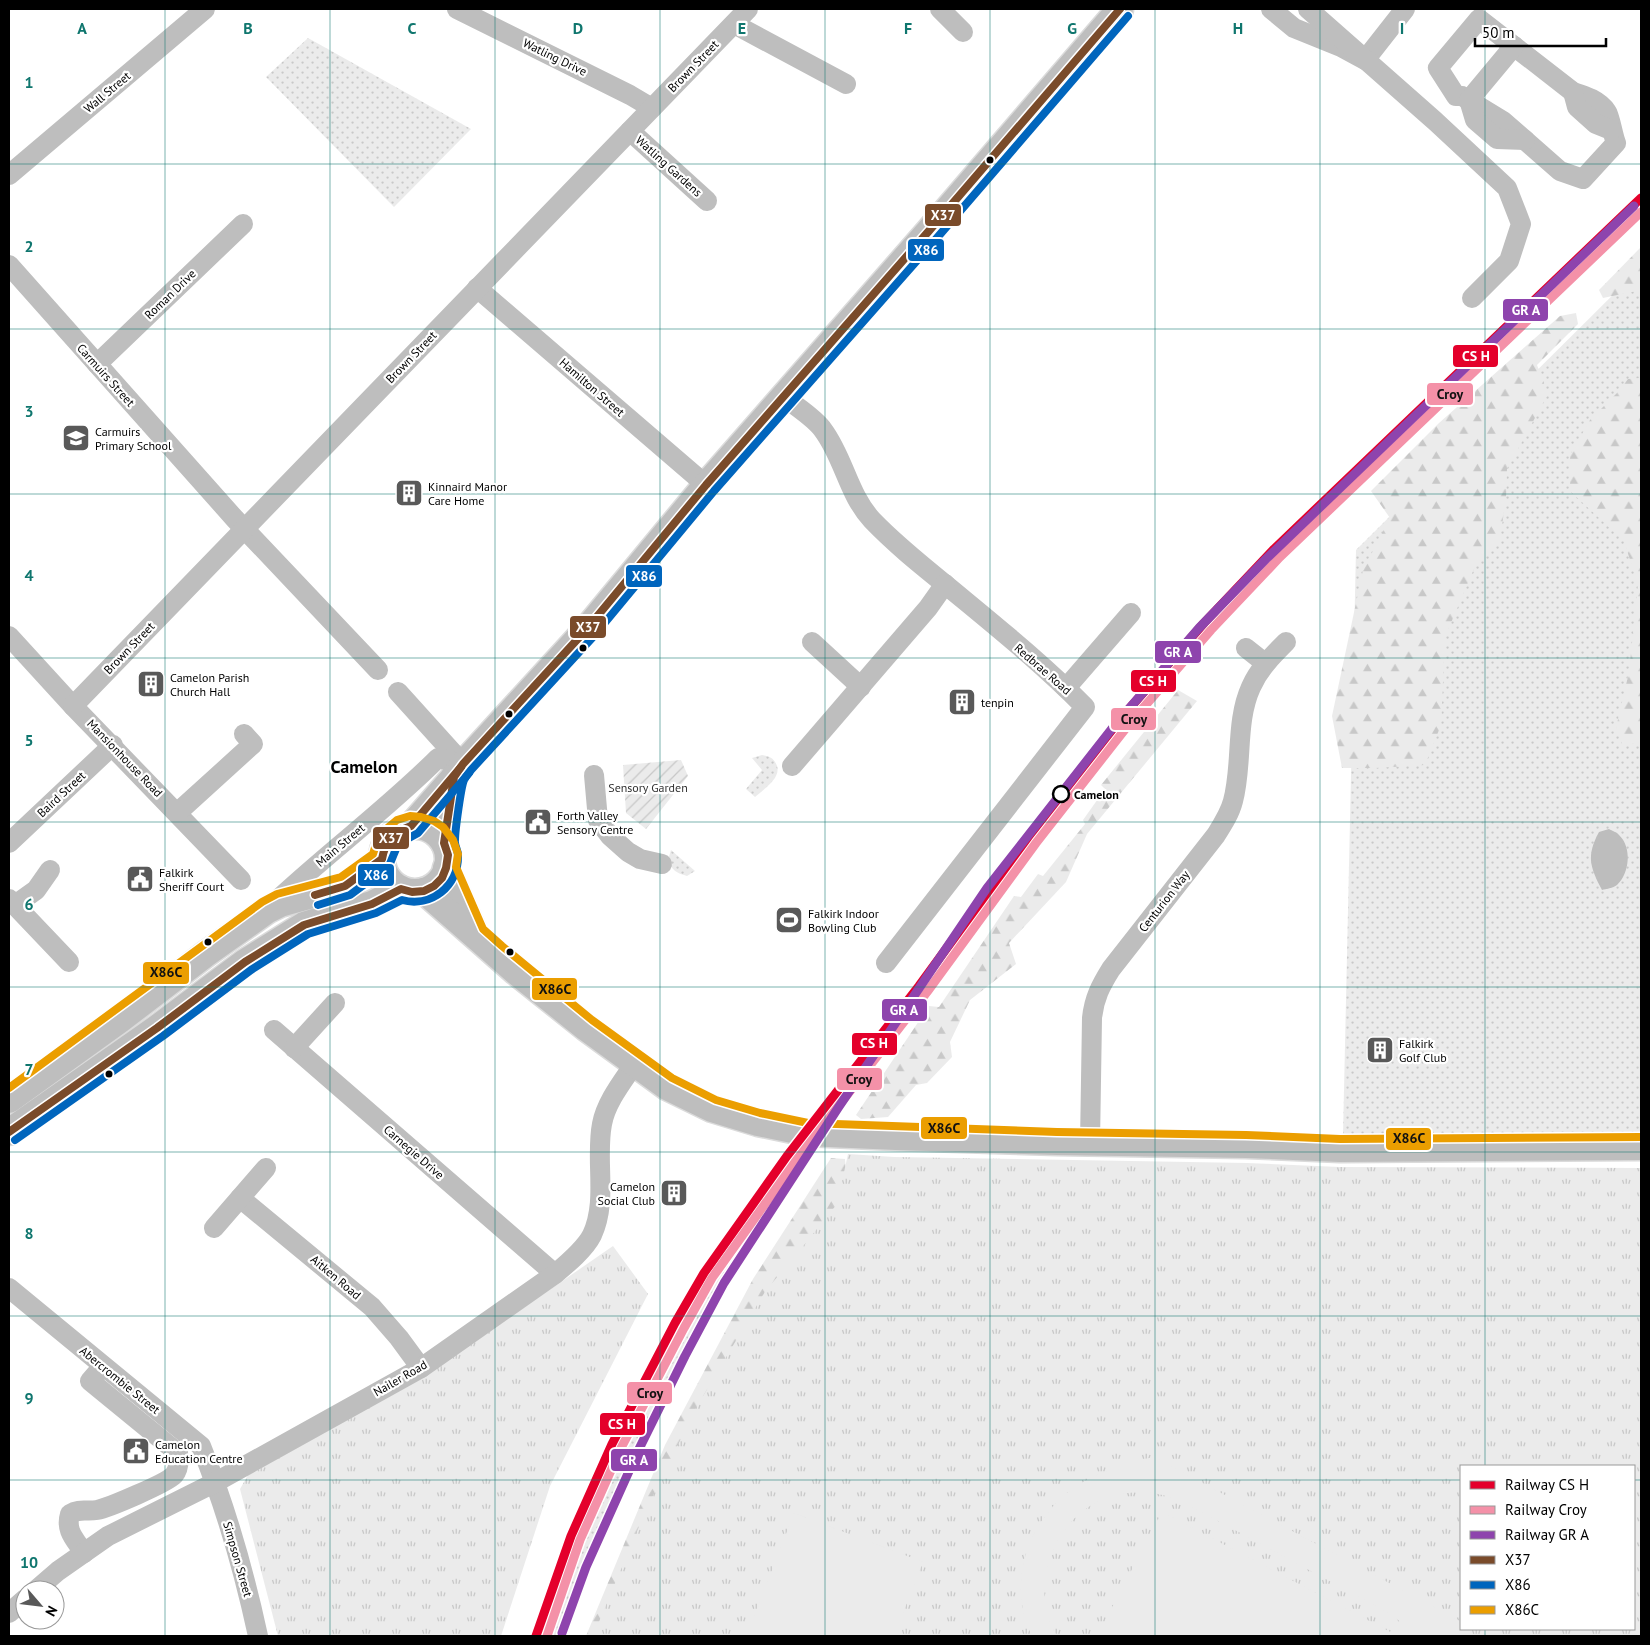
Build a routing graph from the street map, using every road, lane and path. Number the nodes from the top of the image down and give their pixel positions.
1 (205, 9) edge
2 (457, 9) edge
3 (748, 9) edge
4 (940, 9) edge
5 (1120, 9) edge
6 (1271, 9) edge
7 (1308, 9) edge
8 (1405, 9) edge
9 (734, 24) junction
10 (962, 32) dead end
11 (1514, 46) junction
12 (1365, 60) junction
13 (846, 84) dead end
14 (1463, 98) junction
15 (652, 108) junction
16 (1435, 121) junction
17 (630, 131) junction
18 (9, 175) edge
19 (708, 201) dead end
20 (243, 224) dead end
21 (9, 265) edge
22 (477, 288) junction
23 (1472, 298) dead end
24 (97, 364) junction
25 (783, 396) junction
26 (706, 485) junction
27 (244, 529) junction
28 (945, 584) junction
29 (1131, 613) dead end
30 (9, 636) edge
31 (812, 642) dead end
32 (1286, 642) dead end
33 (1246, 648) dead end
34 (1265, 664) junction
35 (378, 670) dead end
36 (861, 687) junction
37 (1066, 688) junction
38 (398, 692) dead end
39 (73, 706) junction
40 (244, 734) dead end
41 (113, 745) junction
42 (792, 766) dead end
43 (459, 770) junction
44 (594, 775) dead end
45 (177, 813) junction
46 (411, 826) junction
47 (9, 843) edge
48 (445, 856) junction
49 (382, 859) junction
50 (662, 864) dead end
51 (50, 870) dead end
52 (241, 880) dead end
53 (412, 890) junction
54 (12, 902) edge
55 (268, 910) junction
56 (475, 935) junction
57 (68, 962) dead end
58 (886, 963) dead end
59 (334, 1003) dead end
60 (274, 1030) dead end
61 (294, 1048) junction
62 (636, 1064) junction
63 (9, 1100) edge
64 (9, 1132) edge
65 (1090, 1143) junction
66 (1641, 1147) edge
67 (266, 1168) dead end
68 (240, 1198) junction
69 (214, 1228) dead end
70 (555, 1274) junction
71 (12, 1296) edge
72 (103, 1366) junction
73 (421, 1368) junction
74 (216, 1482) junction
75 (84, 1553) junction
76 (48, 1580) edge
77 (258, 1636) edge

1 - 18 street, Wall Street
2 - 15 street, Watling Drive
3 - 9 street, Brown Street
4 - 10 street
5 - 25 main road
6 - 12 street
7 - 12 street
8 - 12 street
9 - 13 street
9 - 15 street, Brown Street
11 - 14 street
11 - 14 street
11 - 14 street
12 - 16 street
14 - 16 street
15 - 17 street, Brown Street
16 - 23 street
17 - 19 street, Watling Gardens
17 - 22 street, Brown Street
20 - 24 street, Roman Drive
21 - 24 street, Carmuirs Street
22 - 26 street, Hamilton Street
22 - 27 street, Brown Street
24 - 27 street, Carmuirs Street
25 - 26 main road
25 - 28 street, Redbrae Road
26 - 43 main road
27 - 35 street, Carmuirs Street
27 - 39 street, Brown Street
28 - 36 street
28 - 37 street, Redbrae Road
29 - 37 street
30 - 39 street, Mansionhouse Road
31 - 36 street
32 - 34 street, Centurion Way
33 - 34 street
34 - 65 street, Centurion Way
36 - 42 street
37 - 58 street, Redbrae Road
38 - 43 street
39 - 41 street, Mansionhouse Road
40 - 45 street
41 - 45 street, Mansionhouse Road
41 - 47 street, Baird Street
43 - 46 main road
43 - 48 main road
43 - 55 street, Main Street
44 - 50 street
45 - 52 street, Mansionhouse Road
46 - 48 main road
46 - 49 main road
48 - 53 main road
48 - 56 main road
49 - 53 main road
49 - 55 main road, Main Street
51 - 54 street
53 - 56 main road
53 - 64 main road
54 - 57 street
55 - 63 main road, Main Street
56 - 62 main road
59 - 61 street
60 - 61 street, Carnegie Drive
61 - 70 street, Carnegie Drive
62 - 65 main road
62 - 70 street, Nailer Road
65 - 66 main road
67 - 68 street
68 - 69 street
68 - 73 street, Aitken Road
70 - 73 street, Nailer Road
71 - 72 street, Abercrombie Street
72 - 74 street, Abercrombie Street
72 - 75 street
73 - 74 street, Nailer Road
74 - 75 street, Nailer Road
74 - 77 street, Simpson Street
75 - 76 street, Nailer Road

